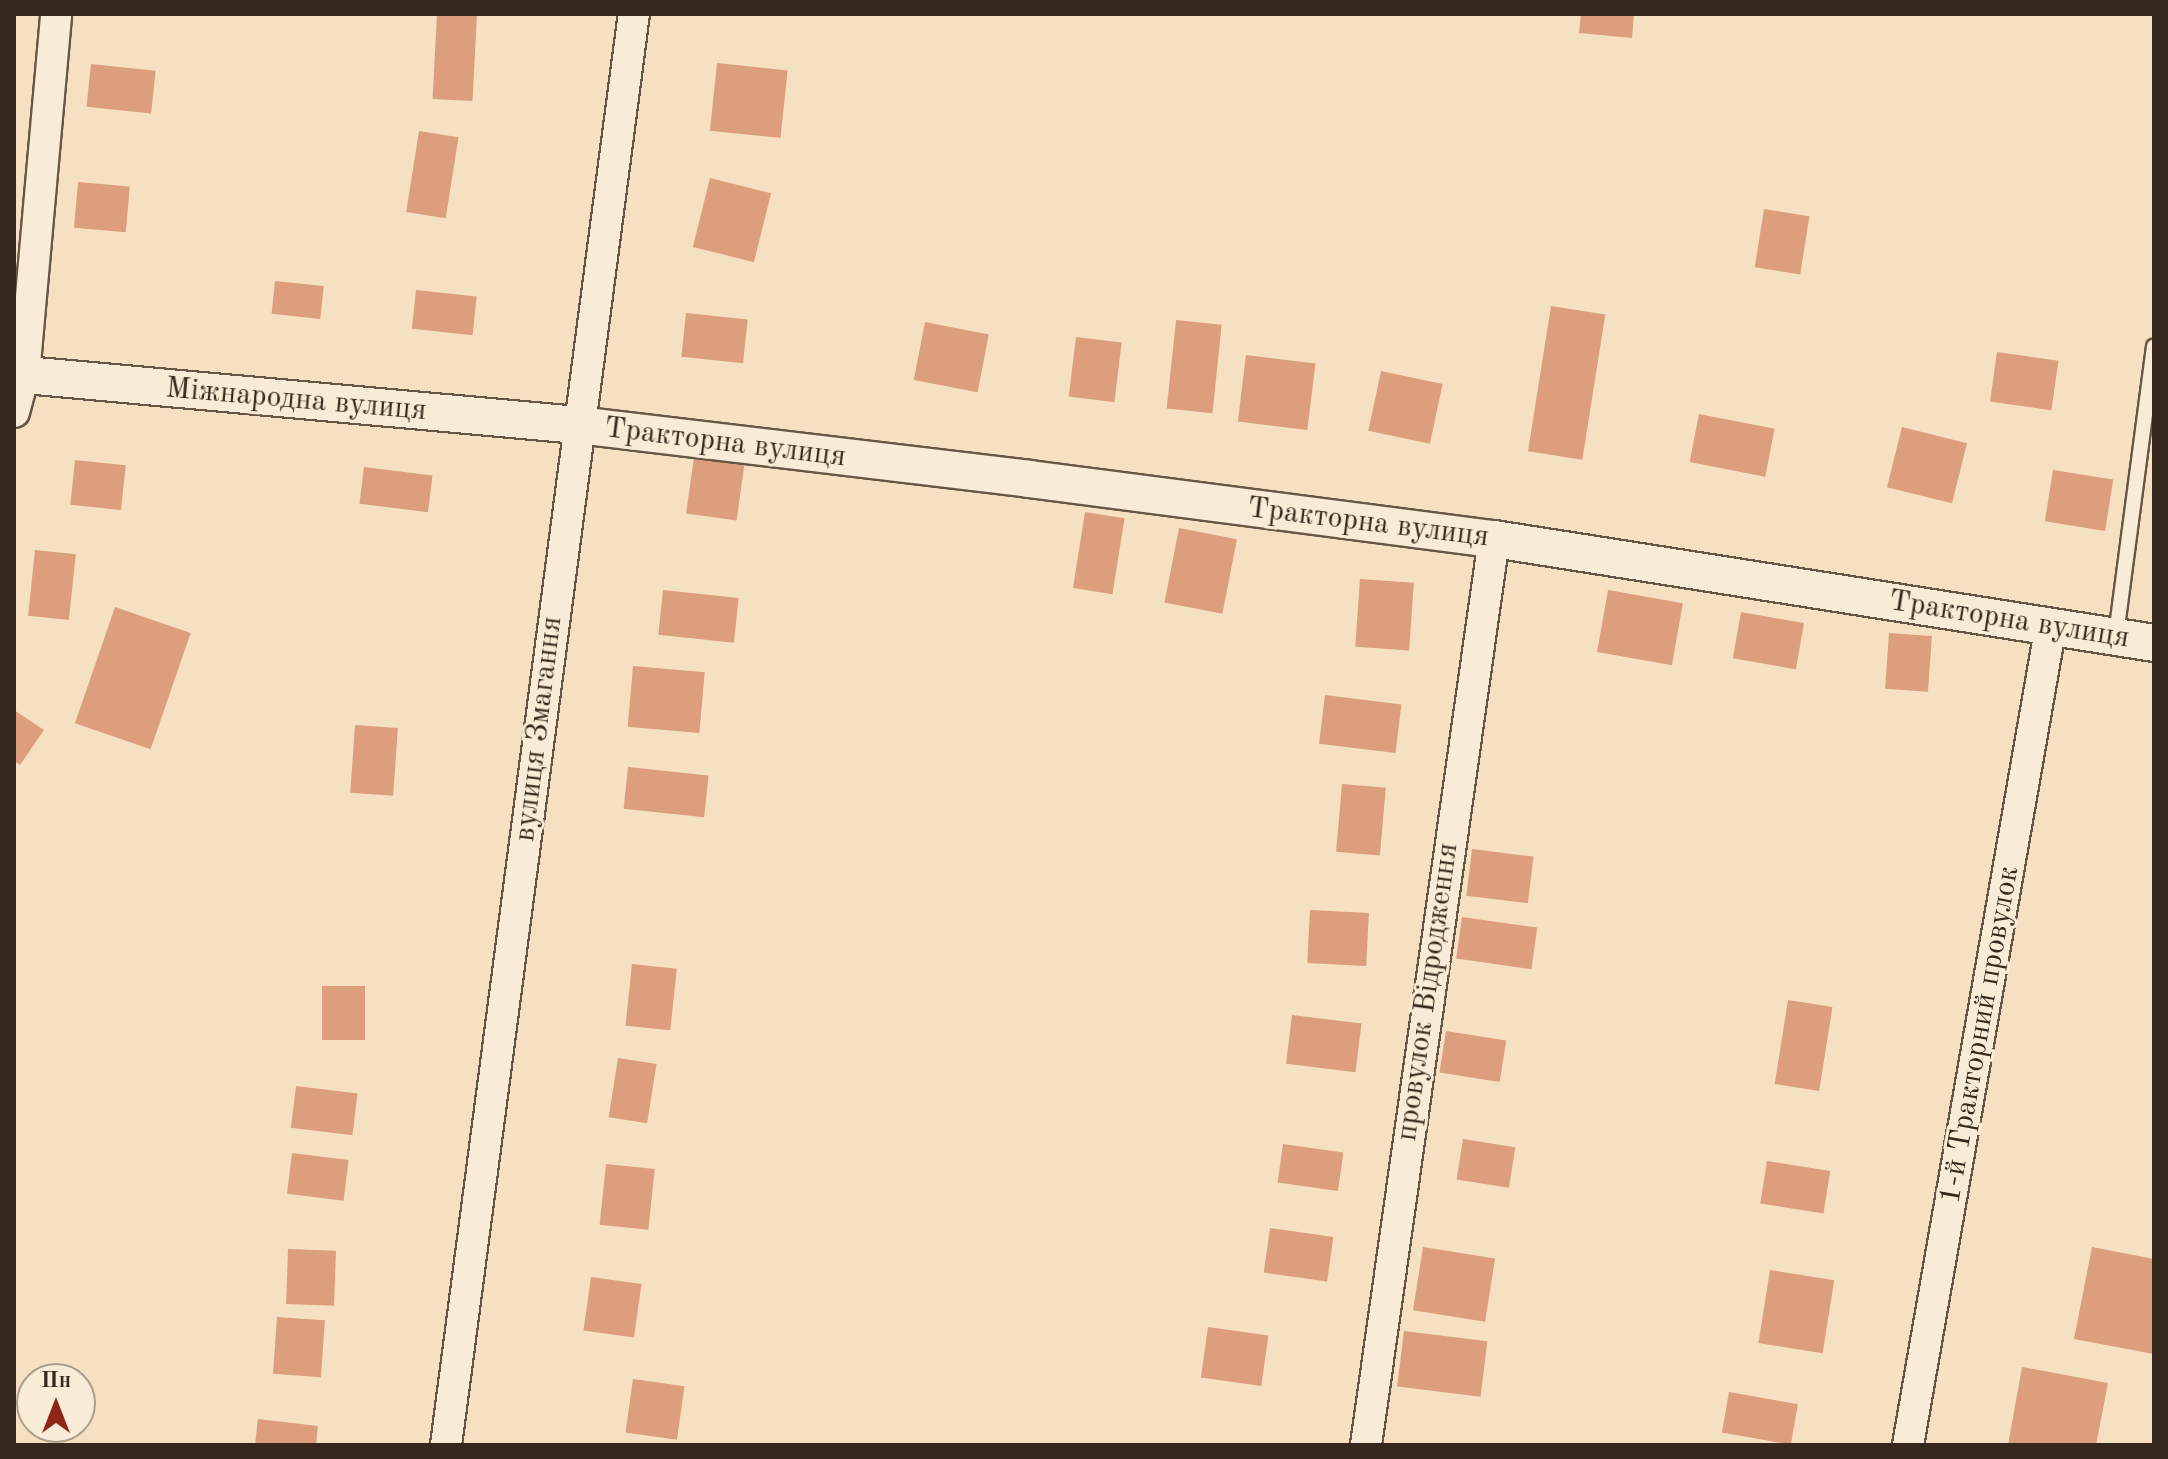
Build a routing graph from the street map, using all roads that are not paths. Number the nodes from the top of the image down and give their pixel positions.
1 (56, 14) edge
2 (634, 14) edge
3 (2154, 346) edge
4 (19, 375) edge
5 (14, 412) edge
6 (578, 425) junction
7 (1494, 539) junction
8 (2051, 625) junction
9 (2116, 637) junction
10 (2154, 643) edge
11 (446, 1445) edge
12 (1366, 1445) edge
13 (1908, 1445) edge

1 - 4 street
2 - 6 street, вулиця Змагання
3 - 9 lane
4 - 5 street
4 - 6 street, Міжнародна вулиця
6 - 7 street, Тракторна вулиця
6 - 11 street, вулиця Змагання
7 - 8 street, Тракторна вулиця
7 - 12 street, провулок Відродження
8 - 9 street, Тракторна вулиця
8 - 13 street, 1-й Тракторний провулок
9 - 10 street, Тракторна вулиця

